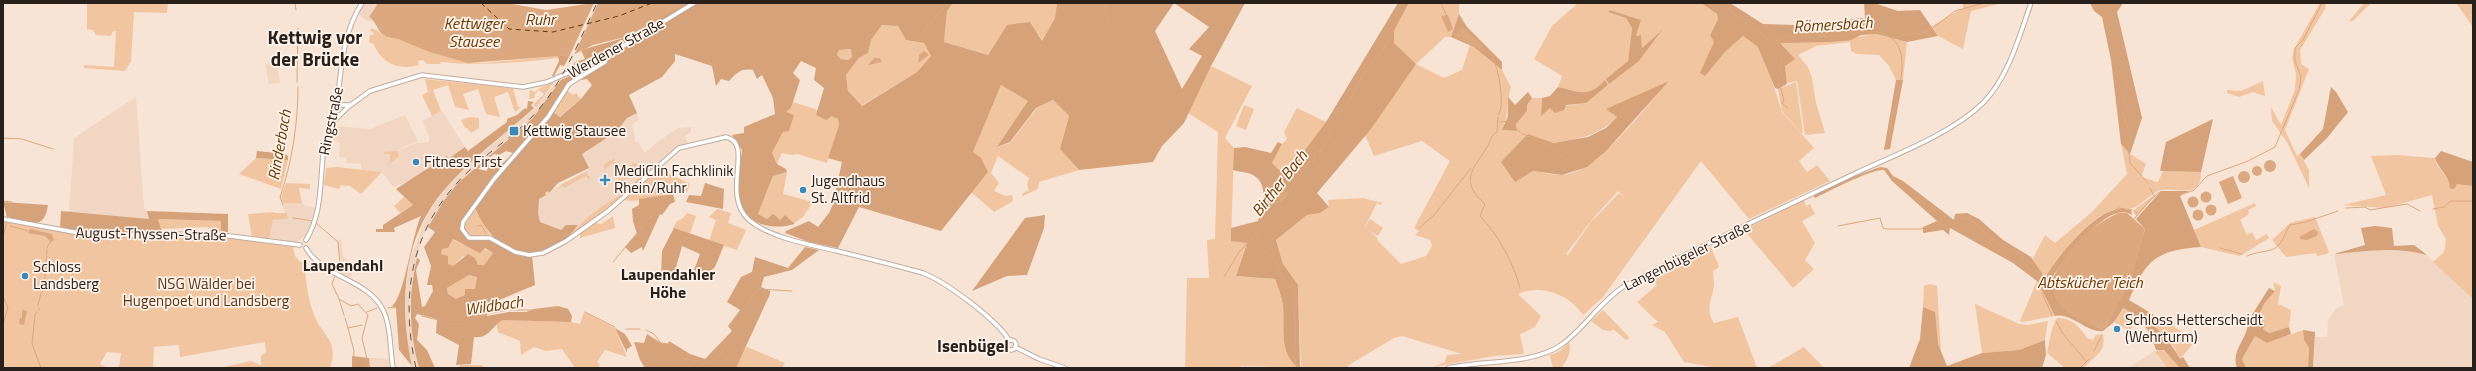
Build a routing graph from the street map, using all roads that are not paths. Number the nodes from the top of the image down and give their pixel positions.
1 (362, 3) edge
2 (694, 3) edge
3 (2031, 3) edge
4 (607, 56) junction
5 (336, 105) junction
6 (349, 106) junction
7 (334, 121) junction
8 (3, 219) edge
9 (306, 240) junction
10 (300, 245) junction
11 (306, 248) junction
12 (1009, 340) junction
13 (1015, 347) junction
14 (393, 368) edge
15 (1065, 368) edge
16 (1448, 368) edge

1 - 5 main road, Ringstraße
2 - 4 main road, Werdener Straße
3 - 16 main road, Langenbügeler Straße
4 - 6 main road, Werdener Straße
4 - 12 main road
5 - 6 main road
5 - 7 main road, Ringstraße
6 - 7 main road, Werdener Straße
7 - 9 main road, Ringstraße
8 - 10 main road, August-Thyssen-Straße
9 - 10 main road
9 - 11 main road
10 - 11 main road, August-Thyssen-Straße
11 - 14 main road
12 - 13 main road
12 - 13 main road
13 - 15 main road

